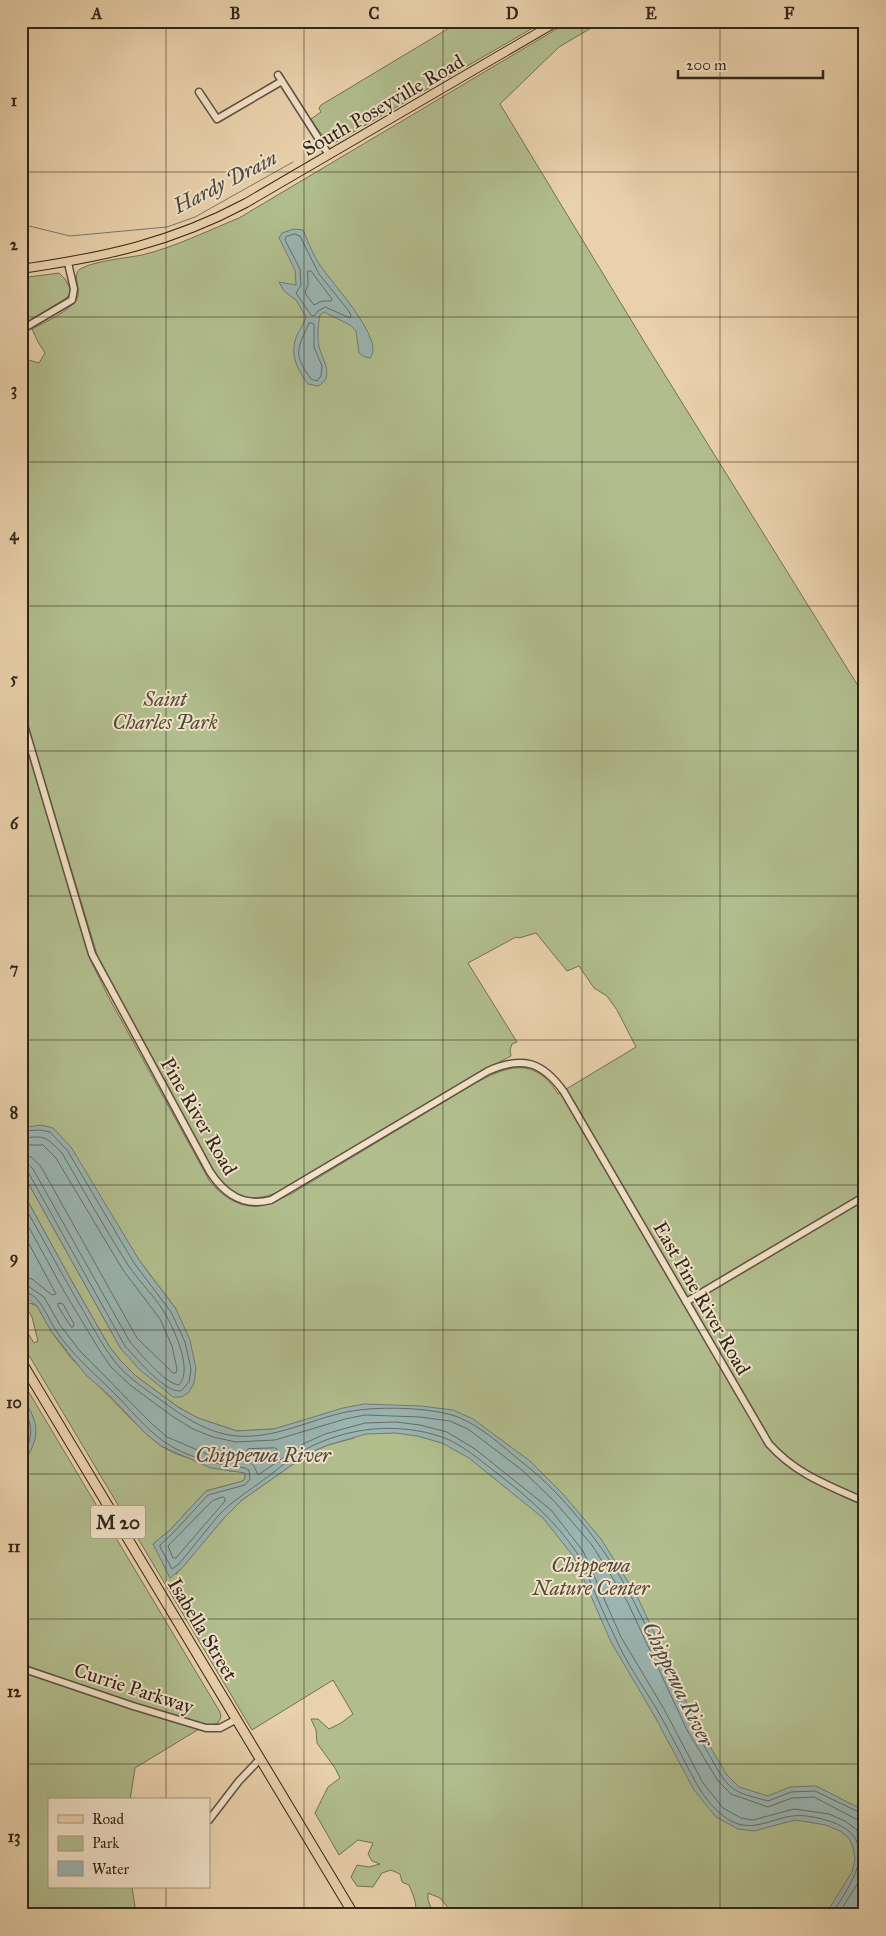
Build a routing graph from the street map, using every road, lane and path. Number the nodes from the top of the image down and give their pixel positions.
1 (558, 21) edge
2 (278, 75) dead end
3 (282, 82) junction
4 (199, 92) dead end
5 (329, 155) junction
6 (68, 262) junction
7 (21, 269) edge
8 (21, 330) edge
9 (21, 715) edge
10 (548, 1073) joint
11 (865, 1196) edge
12 (686, 1302) junction
13 (21, 1361) edge
14 (865, 1502) edge
15 (21, 1668) edge
16 (237, 1719) junction
17 (260, 1759) junction
18 (210, 1819) edge
19 (354, 1915) edge

1 - 5 main road, South Poseyville Road
2 - 3 street
3 - 4 street
3 - 5 street
5 - 6 main road, South Poseyville Road
6 - 7 main road, South Poseyville Road
6 - 8 street
9 - 10 street, Pine River Road
10 - 12 street, East Pine River Road
11 - 12 street
12 - 14 street, East Pine River Road
13 - 16 highway, Isabella Street / M 20
15 - 16 street, Currie Parkway
16 - 17 highway, Isabella Street / M 20
17 - 18 street
17 - 19 highway, Isabella Street / M 20

